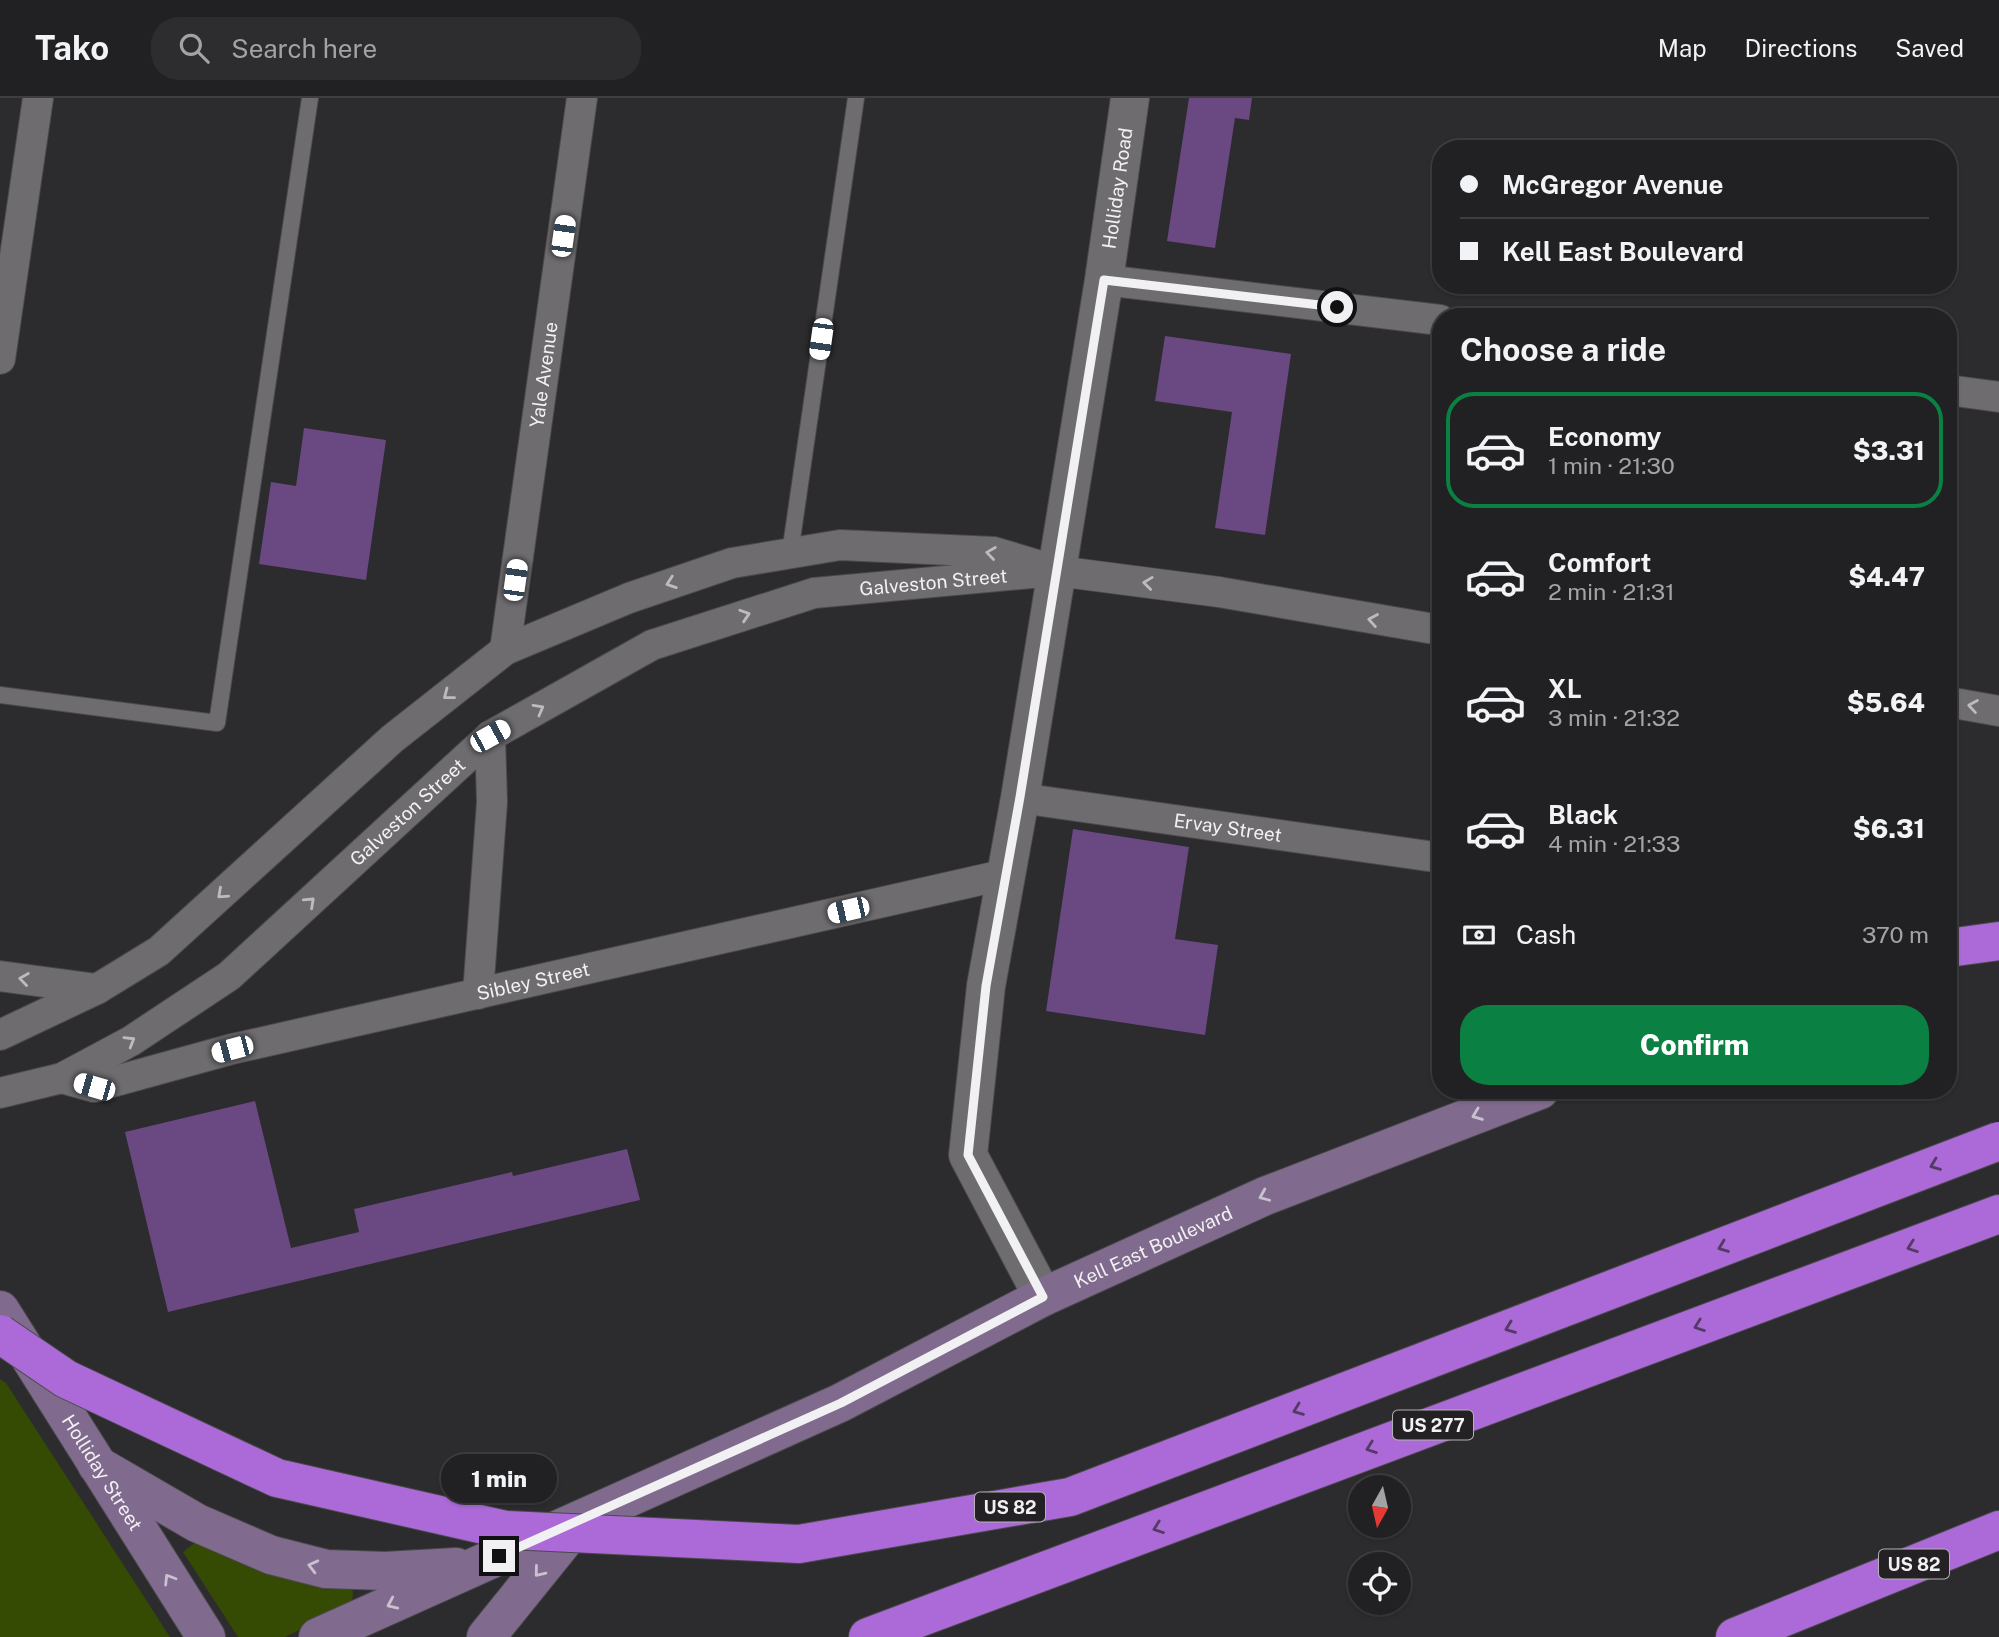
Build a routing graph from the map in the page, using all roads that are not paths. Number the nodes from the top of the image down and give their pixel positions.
1 (38, 98) edge
2 (310, 98) edge
3 (582, 98) edge
4 (856, 98) edge
5 (1130, 98) edge
6 (1104, 280) junction
7 (1432, 319) edge
8 (0, 359) edge
9 (1957, 391) edge
10 (1999, 397) edge
11 (790, 554) junction
12 (1057, 571) junction
13 (1432, 629) edge
14 (505, 650) junction
15 (0, 695) edge
16 (1957, 703) edge
17 (1999, 710) edge
18 (490, 736) junction
19 (1020, 797) junction
20 (1432, 857) edge
21 (1007, 874) junction
22 (1999, 923) edge
23 (1957, 936) edge
24 (1999, 941) edge
25 (1957, 946) edge
26 (0, 976) edge
27 (97, 989) junction
28 (478, 994) junction
29 (0, 1035) edge
30 (62, 1077) junction
31 (0, 1093) edge
32 (1517, 1099) edge
33 (1999, 1141) edge
34 (1999, 1214) edge
35 (1043, 1297) junction
36 (0, 1310) edge
37 (0, 1334) edge
38 (97, 1465) junction
39 (581, 1519) junction
40 (1999, 1531) edge
41 (479, 1565) junction
42 (1830, 1598) junction
43 (206, 1637) edge
44 (318, 1637) edge
45 (486, 1637) edge
46 (868, 1637) edge
47 (1735, 1637) edge
48 (1760, 1637) edge

1 - 8 street
2 - 15 lane
3 - 14 street, Yale Avenue
4 - 11 lane
5 - 6 street, Holliday Road
6 - 7 street
6 - 12 street, Holliday Road
9 - 10 street
12 -> 11 street, Galveston Street
11 -> 14 street, Galveston Street
13 -> 12 street, Galveston Street
18 -> 12 street, Galveston Street
12 - 19 street, Holliday Road
14 -> 27 street, Galveston Street
17 -> 16 street
18 - 28 street
30 -> 18 street, Galveston Street
19 - 20 street, Ervay Street
19 - 21 street, Holliday Road
21 - 28 street, Sibley Street
21 - 35 street, Holliday Road
22 - 23 main road
24 - 25 highway
27 -> 26 street
27 - 29 street, Galveston Street
28 - 30 street, Sibley Street
30 - 31 street, Galveston Street
32 -> 35 main road, Kell East Boulevard
33 -> 37 highway, US 82, bridge
34 -> 46 highway, US 277
35 - 39 main road, Kell East Boulevard
36 - 38 main road, Holliday Street
41 -> 38 main road
43 -> 38 main road, Holliday Street
39 - 41 main road, Kell East Boulevard
39 -> 45 main road
40 - 42 highway, US 82
41 -> 44 main road, Kell East Boulevard
42 - 47 highway, US 82
42 - 48 highway

